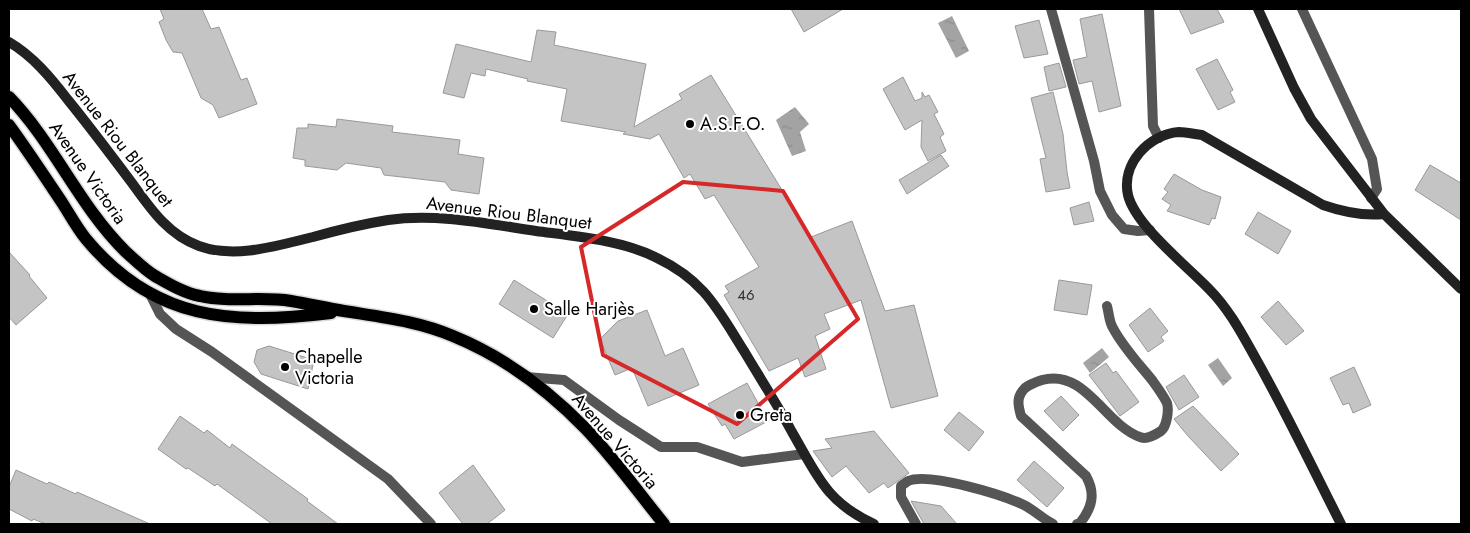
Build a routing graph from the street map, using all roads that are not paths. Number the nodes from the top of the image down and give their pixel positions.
1 (1051, 9) edge
2 (1149, 9) edge
3 (1258, 9) edge
4 (1302, 9) edge
5 (9, 42) edge
6 (9, 97) edge
7 (9, 125) edge
8 (1159, 138) junction
9 (1371, 198) junction
10 (1384, 214) junction
11 (1150, 230) junction
12 (1461, 289) edge
13 (149, 292) junction
14 (1107, 306) dead end
15 (344, 311) junction
16 (526, 377) junction
17 (804, 454) junction
18 (431, 524) edge
19 (664, 524) edge
20 (874, 524) edge
21 (916, 524) edge
22 (1053, 524) edge
23 (1077, 524) edge
24 (1341, 524) edge

1 - 11 street
2 - 8 street
3 - 9 street
4 - 9 street
5 - 17 street, Avenue Riou Blanquet
6 - 15 main road, Avenue Victoria
7 - 13 main road, Avenue Victoria
8 - 10 street
8 - 11 street
9 - 10 street
10 - 12 street
11 - 24 street
13 - 15 main road, Avenue Victoria
13 - 18 street
14 - 23 street
15 - 16 main road, Avenue Victoria
16 - 17 street
16 - 19 main road, Avenue Victoria
17 - 20 street, Avenue Riou Blanquet
21 - 22 street

